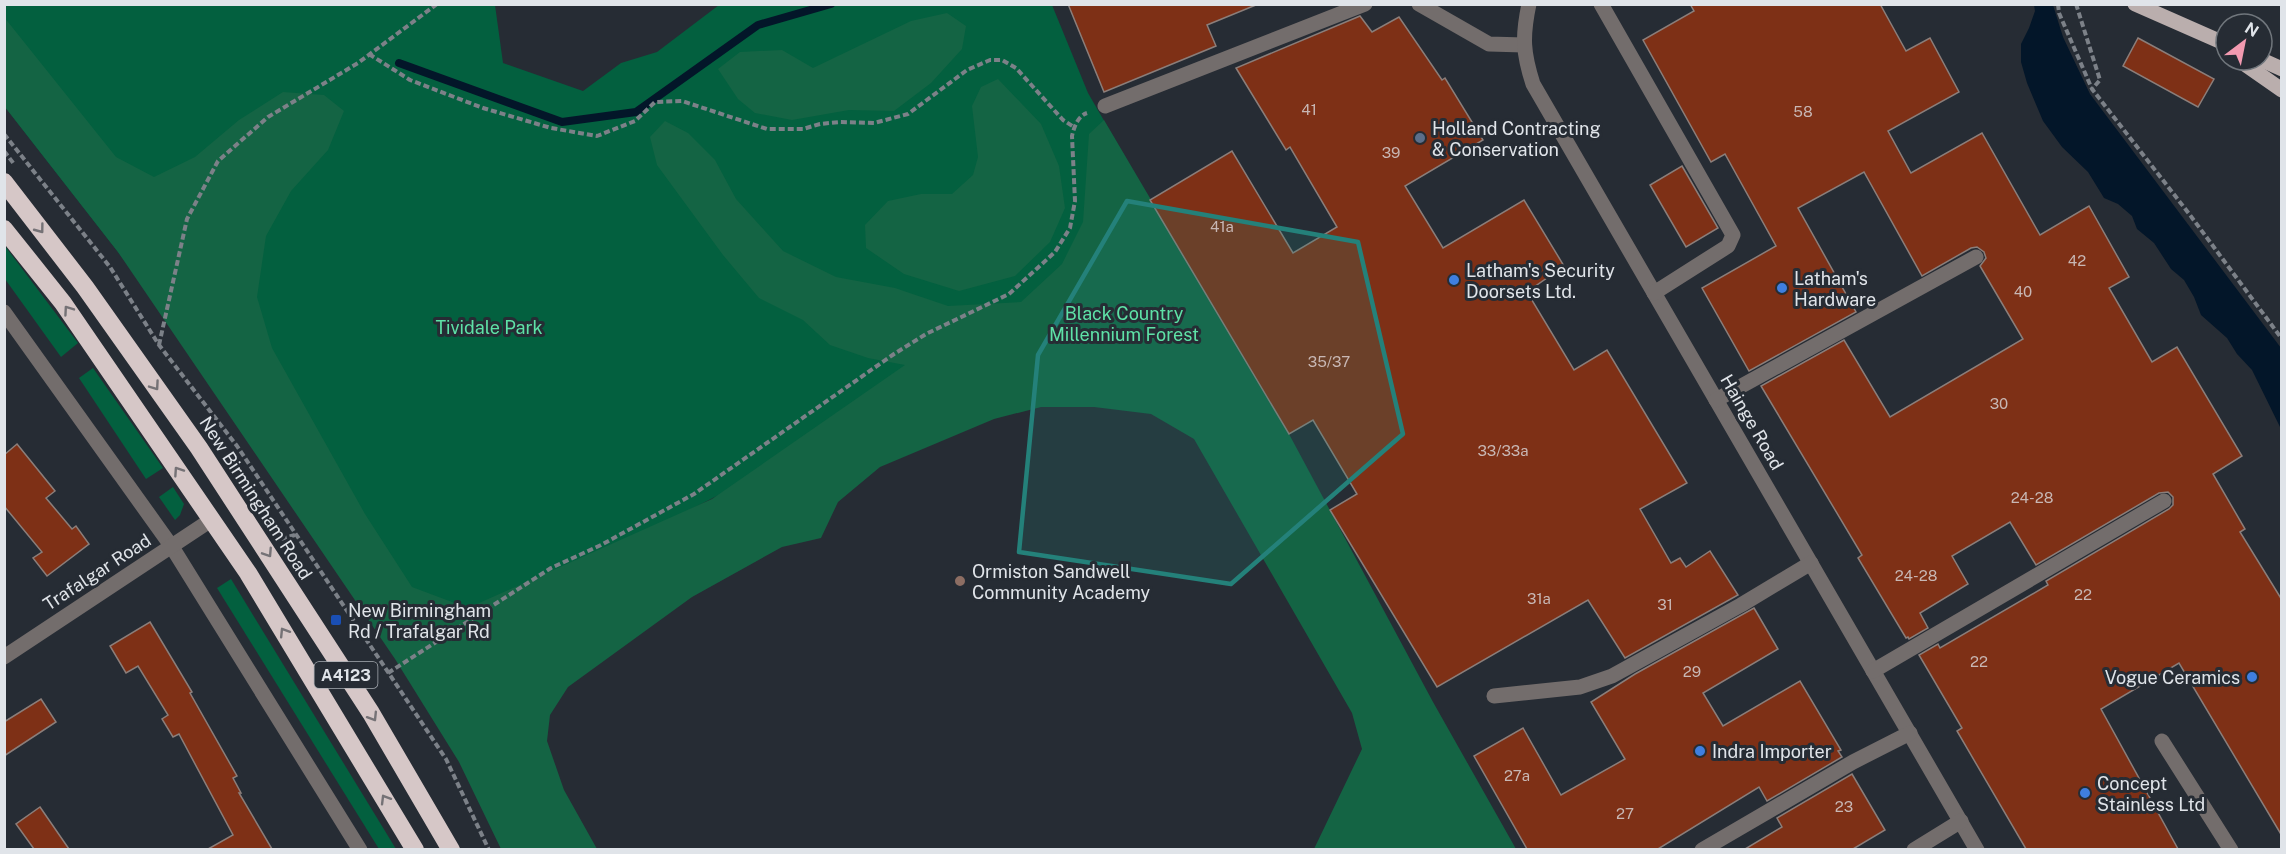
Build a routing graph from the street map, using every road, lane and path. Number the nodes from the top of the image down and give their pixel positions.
1 (437, 4) edge
2 (1365, 4) edge
3 (1419, 4) edge
4 (1529, 4) edge
5 (1601, 4) edge
6 (2058, 4) edge
7 (2076, 4) edge
8 (2135, 4) edge
9 (2194, 30) junction
10 (2214, 39) edge
11 (2214, 43) edge
12 (1524, 45) junction
13 (369, 54) junction
14 (2256, 72) edge
15 (2092, 89) junction
16 (2282, 90) edge
17 (1105, 106) joint
18 (1074, 127) junction
19 (4, 135) edge
20 (4, 182) edge
21 (4, 229) edge
22 (1976, 256) dead end
23 (1654, 293) junction
24 (4, 312) edge
25 (2282, 339) edge
26 (159, 345) junction
27 (1716, 400) junction
28 (2164, 501) dead end
29 (236, 504) junction
30 (211, 520) junction
31 (172, 547) junction
32 (1811, 563) junction
33 (4, 657) edge
34 (1873, 671) junction
35 (388, 673) junction
36 (1494, 696) dead end
37 (1910, 733) junction
38 (2162, 741) dead end
39 (1961, 821) junction
40 (360, 849) edge
41 (415, 849) edge
42 (452, 849) edge
43 (489, 849) edge
44 (1702, 849) edge
45 (1914, 849) edge
46 (1977, 849) edge
47 (2231, 849) edge

1 - 13 path
2 - 17 street
3 - 12 street
4 - 12 street, Hainge Road
5 - 23 street
6 - 15 path
7 - 15 path
8 - 9 main road
9 - 10 main road
9 - 11 main road
12 - 23 street, Hainge Road
13 - 18 path
13 - 26 path
14 - 16 main road
15 - 25 path
17 - 18 path
18 - 35 path
19 - 26 path
20 -> 29 highway, New Birmingham Road / A4123
30 -> 21 highway, A4123
22 - 27 street
23 - 27 street, Hainge Road
24 - 31 street
26 - 35 path
27 - 32 street, Hainge Road
28 - 34 street
29 - 30 highway
29 -> 42 highway, New Birmingham Road / A4123
30 - 31 street, Trafalgar Road
41 -> 30 highway, A4123
31 - 33 street, Trafalgar Road
31 - 40 street
32 - 34 street, Hainge Road
32 - 36 street
34 - 37 street, Hainge Road
35 - 43 path
37 - 39 street, Hainge Road
37 - 44 street
38 - 47 street
39 - 45 street
39 - 46 street, Hainge Road

